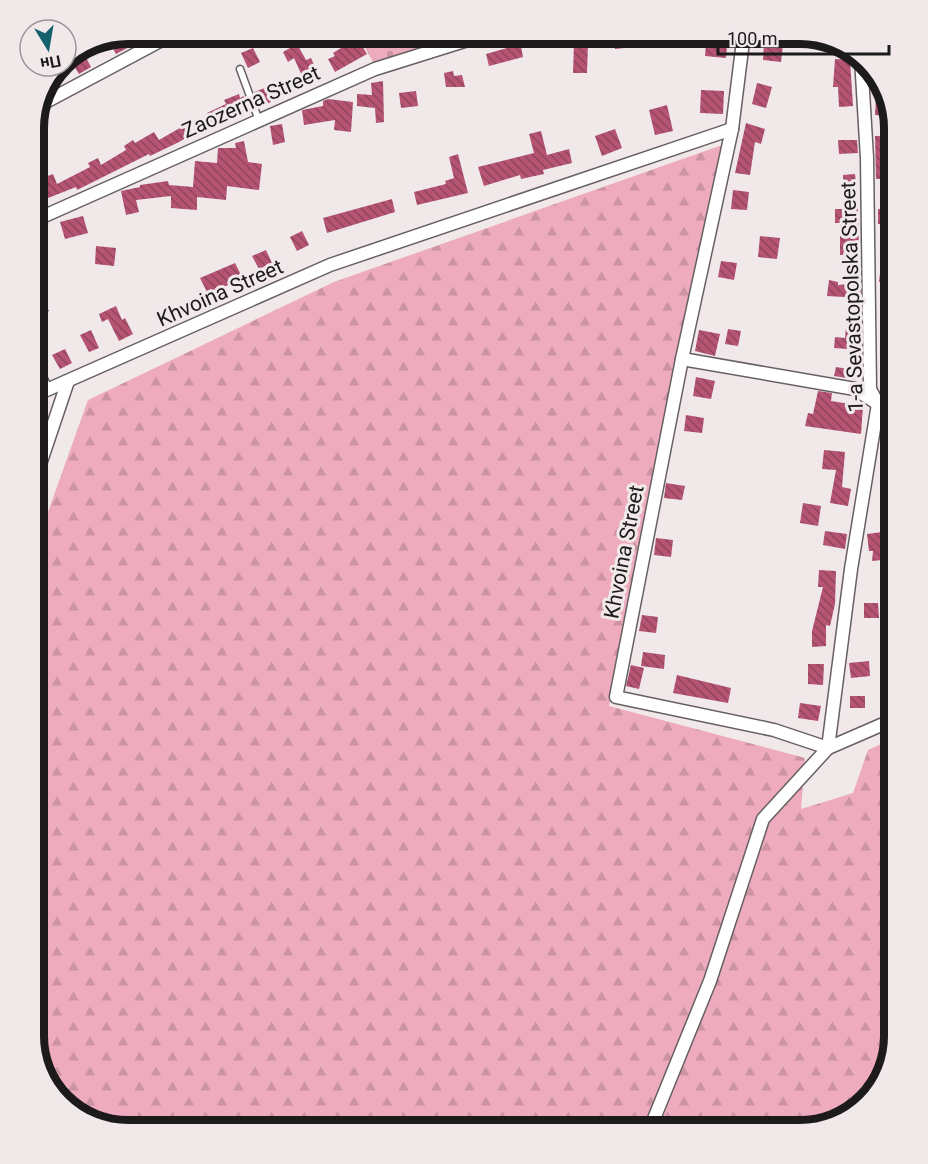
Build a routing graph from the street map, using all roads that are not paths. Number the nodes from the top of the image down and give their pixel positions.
1 (154, 44) edge
2 (453, 44) edge
3 (743, 44) edge
4 (240, 69) dead end
5 (862, 70) edge
6 (48, 101) edge
7 (258, 118) junction
8 (732, 129) junction
9 (44, 216) edge
10 (682, 359) junction
11 (44, 379) edge
12 (68, 381) junction
13 (49, 389) junction
14 (44, 391) edge
15 (878, 404) junction
16 (884, 408) edge
17 (44, 452) edge
18 (884, 724) edge
19 (828, 748) junction
20 (653, 1120) edge

1 - 6 street
2 - 7 street, Zaozerna Street
3 - 8 street, Khvoina Street
4 - 7 lane
5 - 15 street, 1-a Sevastopolska Street
7 - 9 street, Zaozerna Street
8 - 10 street, Khvoina Street
8 - 12 street, Khvoina Street
10 - 15 street
10 - 19 street, Khvoina Street
11 - 13 lane
12 - 13 street, Khvoina Street
12 - 17 street
13 - 14 street, Khvoina Street
15 - 16 street
15 - 19 street, 1-a Sevastopolska Street
18 - 19 street
19 - 20 street

